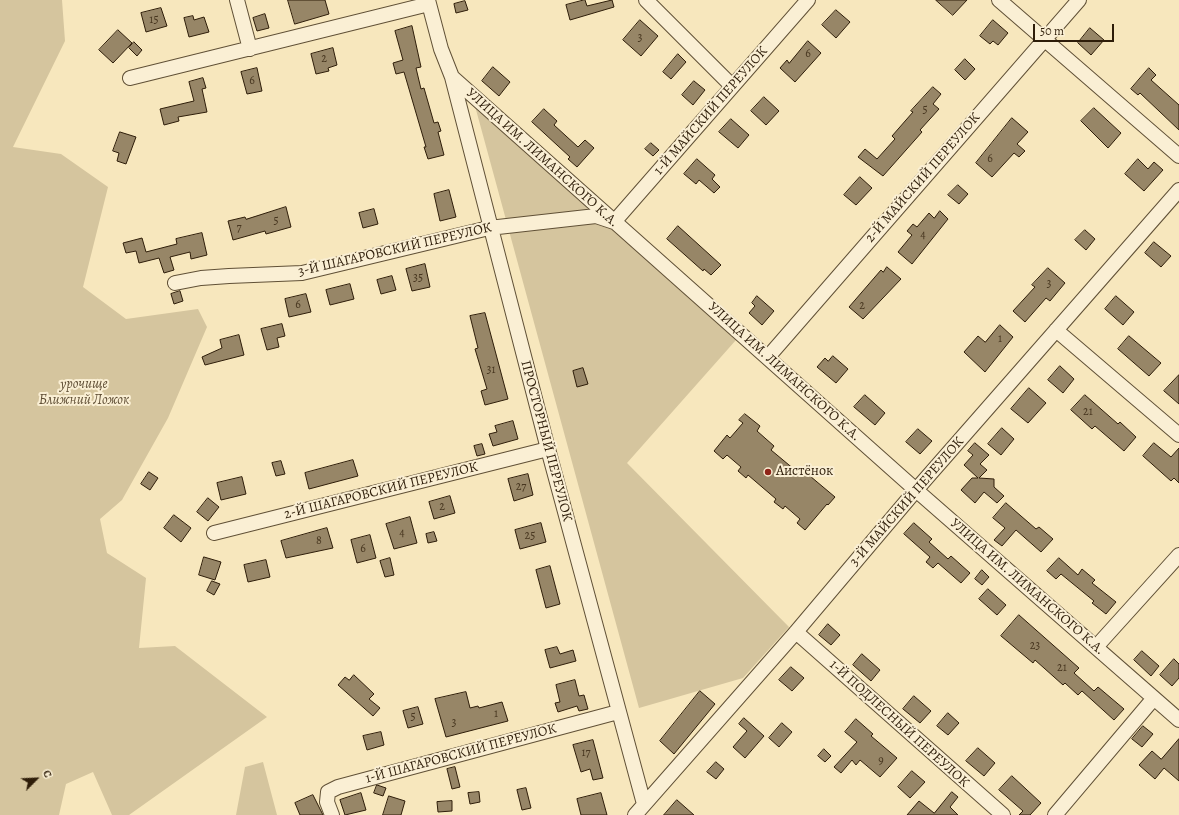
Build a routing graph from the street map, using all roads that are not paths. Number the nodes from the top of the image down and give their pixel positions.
1 (237, 0) edge
2 (646, 0) edge
3 (808, 0) edge
4 (999, 0) edge
5 (1079, 0) edge
6 (429, 2) edge
7 (1044, 40) junction
8 (250, 49) junction
9 (452, 77) junction
10 (130, 78) dead end
11 (732, 86) junction
12 (1179, 156) edge
13 (1179, 190) edge
14 (614, 222) junction
15 (490, 228) junction
16 (175, 283) dead end
17 (1056, 330) junction
18 (768, 357) junction
19 (1179, 435) edge
20 (548, 449) junction
21 (916, 490) junction
22 (214, 533) dead end
23 (1179, 555) edge
24 (796, 632) junction
25 (1096, 646) junction
26 (1154, 698) junction
27 (618, 712) junction
28 (1179, 720) edge
29 (638, 812) edge
30 (332, 815) edge
31 (1002, 815) edge
32 (1055, 815) edge

1 - 8 street
2 - 11 street
3 - 11 street, 1-Й МАЙСКИЙ ПЕРЕУЛОК
4 - 7 street
5 - 7 street, 2-Й МАЙСКИЙ ПЕРЕУЛОК
6 - 8 street
6 - 9 street, УЛИЦА ИМ. ЛИМАНСКОГО К.А.
7 - 12 street
7 - 18 street, 2-Й МАЙСКИЙ ПЕРЕУЛОК
8 - 10 street
9 - 14 street, УЛИЦА ИМ. ЛИМАНСКОГО К.А.
9 - 15 street, ПРОСТОРНЫЙ ПЕРЕУЛОК
11 - 14 street, 1-Й МАЙСКИЙ ПЕРЕУЛОК
13 - 17 street, 3-Й МАЙСКИЙ ПЕРЕУЛОК
14 - 15 street, 3-Й ШАГАРОВСКИЙ ПЕРЕУЛОК
14 - 18 street, УЛИЦА ИМ. ЛИМАНСКОГО К.А.
15 - 16 street, 3-Й ШАГАРОВСКИЙ ПЕРЕУЛОК
15 - 20 street, ПРОСТОРНЫЙ ПЕРЕУЛОК
17 - 19 street
17 - 21 street, 3-Й МАЙСКИЙ ПЕРЕУЛОК
18 - 21 street, УЛИЦА ИМ. ЛИМАНСКОГО К.А.
20 - 22 street, 2-Й ШАГАРОВСКИЙ ПЕРЕУЛОК
20 - 27 street, ПРОСТОРНЫЙ ПЕРЕУЛОК
21 - 24 street, 3-Й МАЙСКИЙ ПЕРЕУЛОК
21 - 25 street, УЛИЦА ИМ. ЛИМАНСКОГО К.А.
23 - 25 street
24 - 29 street, 3-Й МАЙСКИЙ ПЕРЕУЛОК
24 - 31 street, 1-Й ПОДЛЕСНЫЙ ПЕРЕУЛОК
25 - 26 street, УЛИЦА ИМ. ЛИМАНСКОГО К.А.
26 - 28 street, УЛИЦА ИМ. ЛИМАНСКОГО К.А.
26 - 32 street
27 - 29 street, ПРОСТОРНЫЙ ПЕРЕУЛОК
27 - 30 street, 1-Й ШАГАРОВСКИЙ ПЕРЕУЛОК

